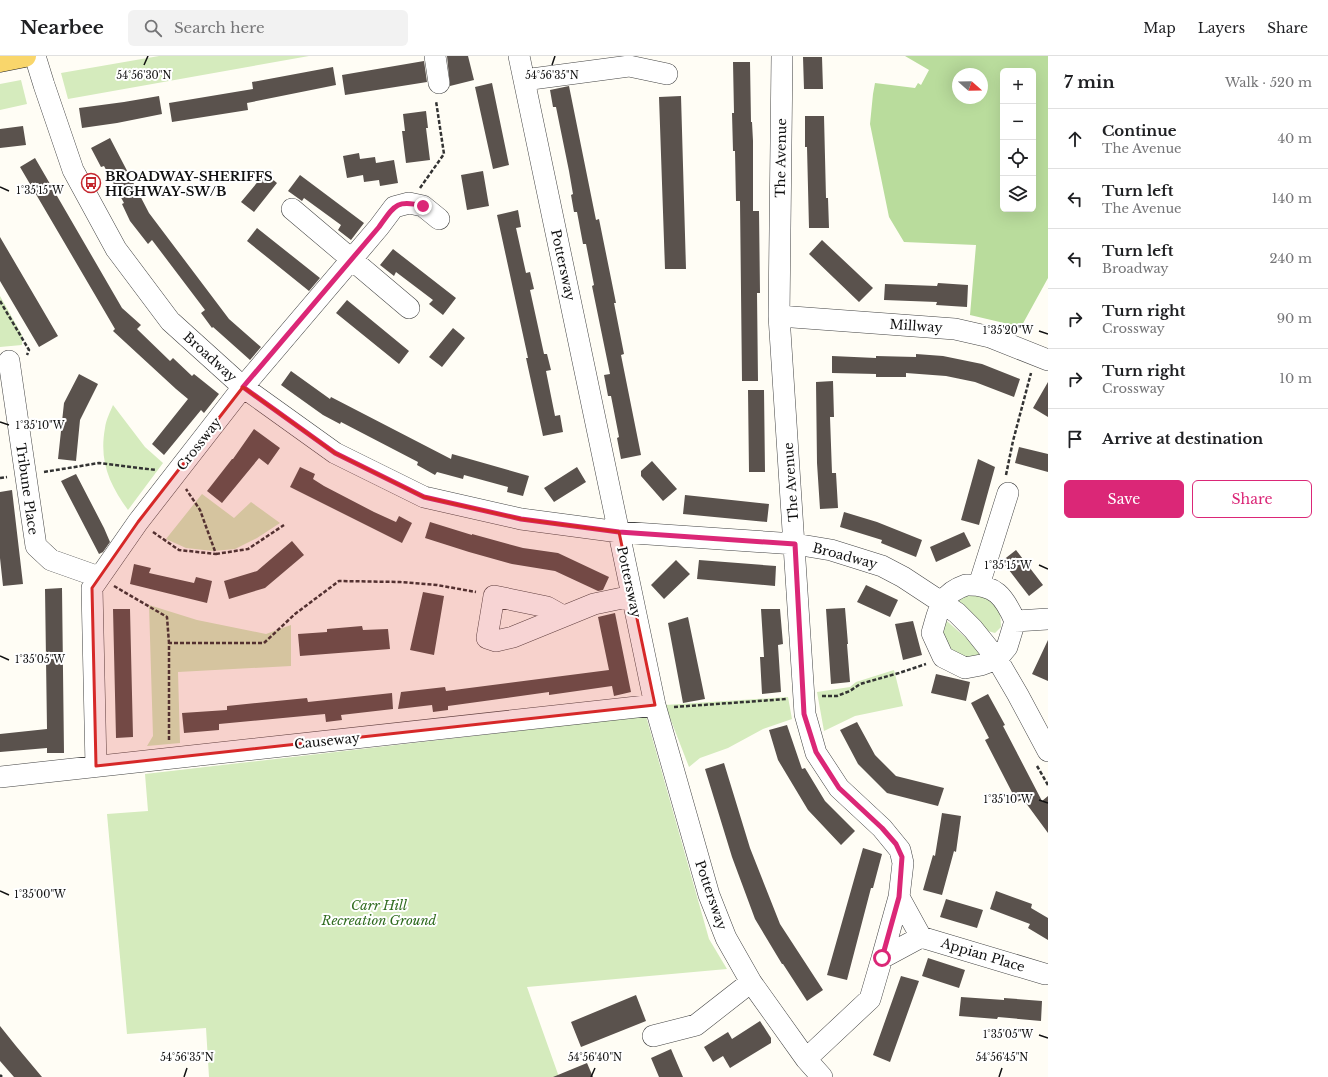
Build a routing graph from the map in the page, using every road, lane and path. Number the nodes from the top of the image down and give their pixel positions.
1 (25, 56) edge
2 (35, 56) edge
3 (435, 56) edge
4 (519, 56) edge
5 (782, 56) edge
6 (0, 61) edge
7 (667, 74) dead end
8 (524, 80) junction
9 (439, 83) joint
10 (409, 203) junction
11 (292, 210) dead end
12 (439, 219) dead end
13 (351, 259) junction
14 (0, 301) edge
15 (409, 308) dead end
16 (780, 316) junction
17 (1042, 358) edge
18 (9, 362) joint
19 (243, 387) junction
20 (1008, 493) joint
21 (284, 525) dead end
22 (619, 532) junction
23 (795, 544) junction
24 (216, 554) dead end
25 (99, 577) junction
26 (979, 585) junction
27 (482, 593) dead end
28 (632, 596) junction
29 (942, 602) junction
30 (563, 616) dead end
31 (1048, 619) edge
32 (1015, 621) junction
33 (169, 643) junction
34 (943, 657) junction
35 (997, 659) junction
36 (804, 698) junction
37 (664, 706) junction
38 (169, 758) junction
39 (1042, 758) edge
40 (96, 766) junction
41 (0, 777) edge
42 (1048, 785) edge
43 (899, 897) junction
44 (921, 936) junction
45 (882, 958) junction
46 (1046, 974) dead end
47 (751, 982) junction
48 (653, 1036) dead end
49 (806, 1059) junction
50 (822, 1077) edge

1 - 6 main road
2 - 19 street, Broadway
3 - 9 street
4 - 8 street, Pottersway
5 - 16 street, The Avenue
7 - 8 street
8 - 22 street, Pottersway
9 - 10 path
10 - 12 street
10 - 13 street, Crossway
11 - 13 street
13 - 15 street
13 - 19 street, Crossway
14 - 18 path
16 - 17 street, Millway
16 - 23 street, The Avenue
17 - 20 path
18 - 25 street, Tribune Place
19 - 22 street, Broadway
19 - 25 street, Crossway
20 - 26 street
21 - 24 path
22 - 23 street, Broadway
22 - 28 street, Pottersway
23 - 29 street, Broadway
23 - 36 street, The Avenue
25 - 33 path
25 - 40 street, Crossway
26 - 29 street
26 - 32 street
27 - 33 path
28 - 30 street
28 - 37 street, Pottersway
29 - 34 street
29 - 35 street, Broadway
31 - 32 street
32 - 35 street
33 - 38 path
34 - 35 street
34 - 36 path
35 - 39 street, Broadway
36 - 37 path
36 - 43 street, The Avenue
37 - 38 street, Causeway
37 - 47 street, Pottersway
38 - 40 street, Causeway
39 - 42 path
40 - 41 street, Causeway
43 - 44 street
43 - 45 street, The Avenue
44 - 45 street
44 - 46 street, Appian Place
45 - 49 street, The Avenue
47 - 48 street
47 - 49 street, Pottersway
49 - 50 street, Pottersway

